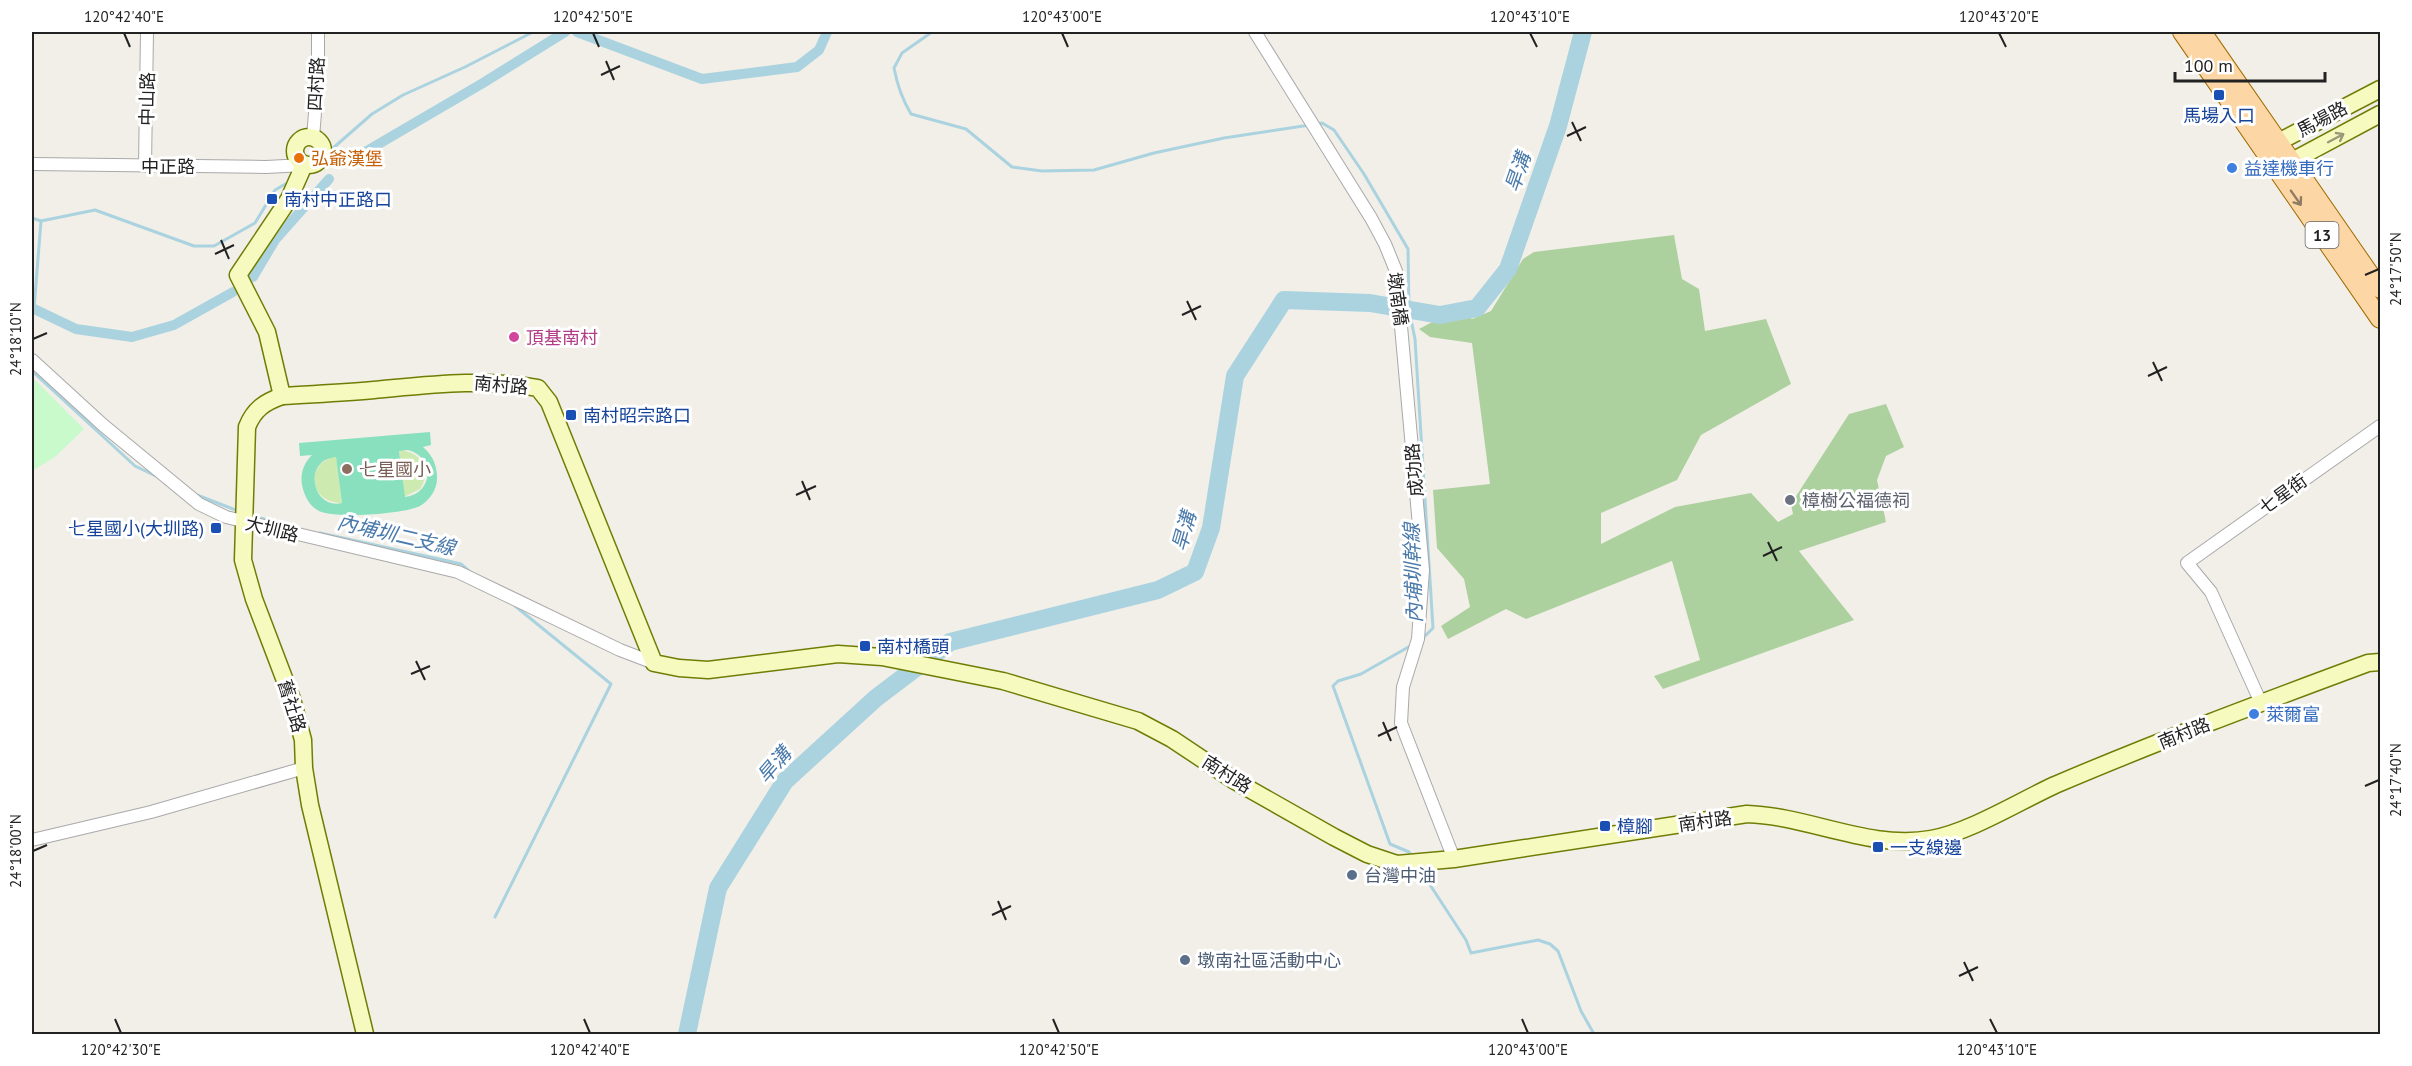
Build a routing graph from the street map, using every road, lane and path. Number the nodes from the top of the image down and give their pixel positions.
1 (147, 32) edge
2 (318, 32) edge
3 (1256, 32) edge
4 (2182, 32) edge
5 (2202, 32) edge
6 (2380, 88) edge
7 (2380, 114) edge
8 (313, 137) junction
9 (2271, 146) junction
10 (32, 164) edge
11 (304, 165) junction
12 (2284, 165) junction
13 (145, 166) junction
14 (2380, 289) edge
15 (2380, 319) edge
16 (1405, 356) joint
17 (32, 360) edge
18 (282, 396) junction
19 (2380, 426) edge
20 (244, 523) junction
21 (2380, 662) edge
22 (654, 663) junction
23 (2261, 703) junction
24 (303, 768) junction
25 (32, 840) edge
26 (1454, 859) junction
27 (365, 1035) edge

1 - 13 street, 中山路
2 - 8 street, 四村路
3 - 16 street, 墩南橋
4 - 9 main road, 13
5 - 9 main road, 13
6 - 9 street, 馬場路
12 -> 7 street, 馬場路
8 - 11 street, 四村路
8 - 11 street, 四村路
9 - 12 main road, 13
10 - 13 street, 中正路
11 - 13 street, 中正路
11 - 18 street
12 - 14 main road, 13
12 -> 15 main road, 13
16 - 26 street, 成功路
17 - 20 street, 大圳路
18 - 20 street, 舊社路
18 - 22 street, 南村路
19 - 23 street, 七星街
20 - 22 street, 大圳路
20 - 24 street, 舊社路
21 - 23 street, 南村路
22 - 26 street, 南村路
23 - 26 street, 南村路
24 - 25 street
24 - 27 street, 舊社路

